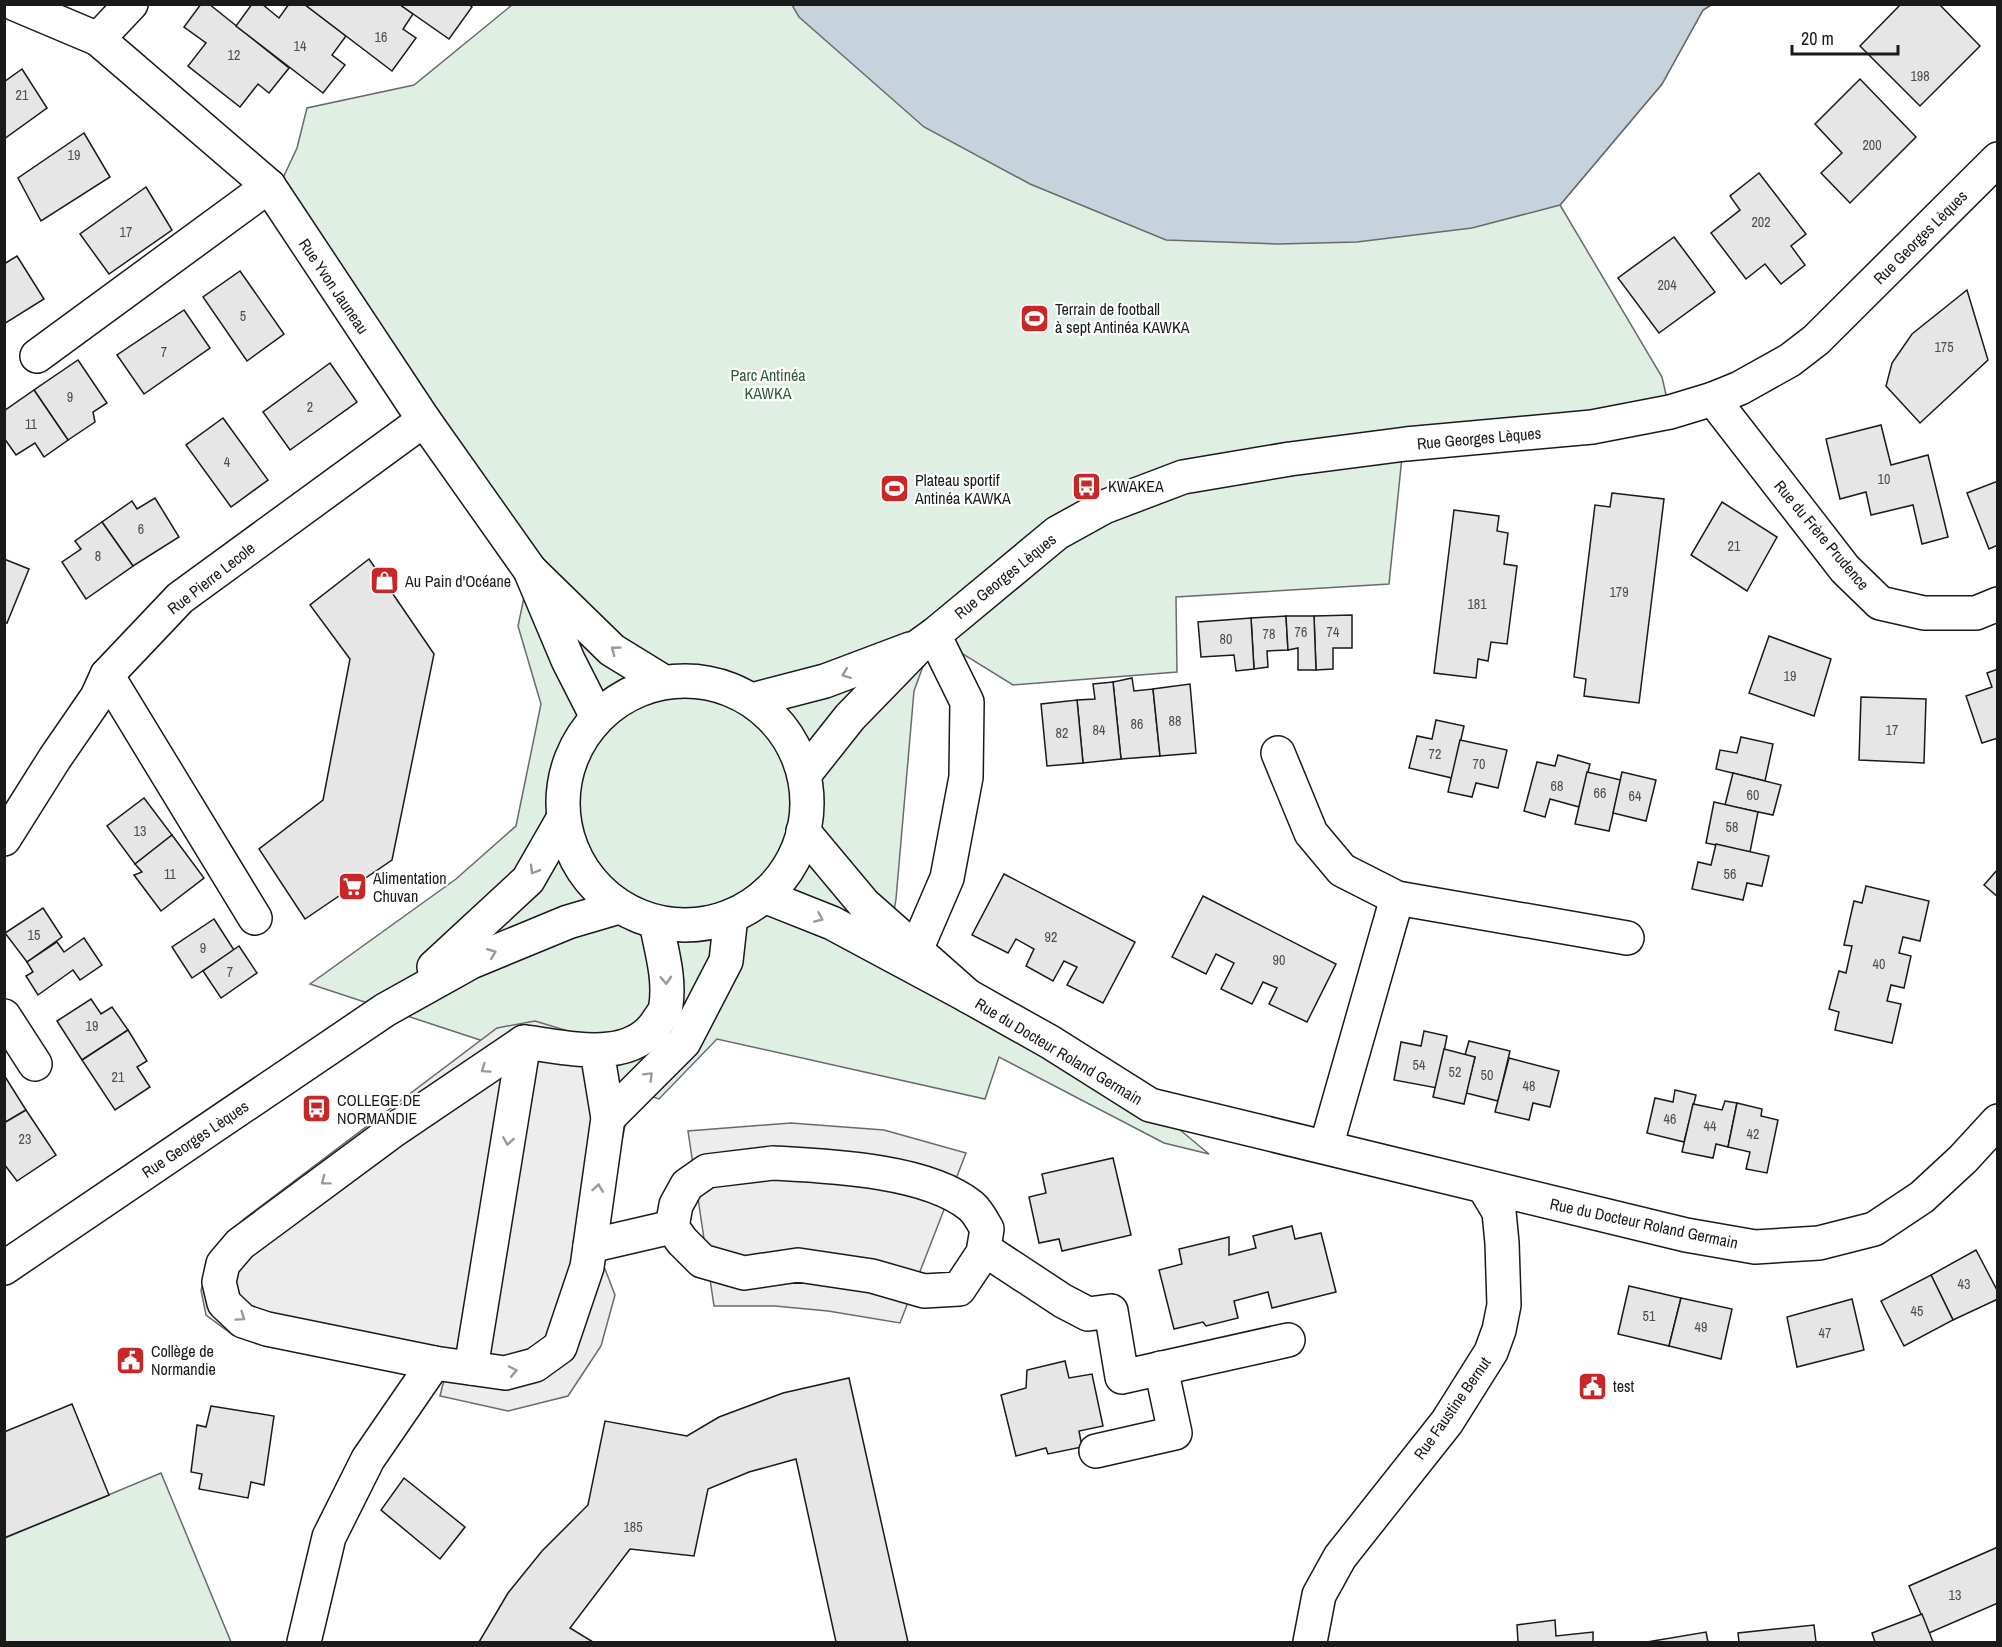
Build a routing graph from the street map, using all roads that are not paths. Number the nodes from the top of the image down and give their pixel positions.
1 (15, 4) edge
2 (130, 4) edge
3 (98, 39) junction
4 (1998, 159) edge
5 (269, 186) junction
6 (37, 356) dead end
7 (1713, 399) junction
8 (424, 420) junction
9 (530, 570) junction
10 (1998, 604) edge
11 (927, 640) junction
12 (107, 675) junction
13 (664, 682) junction
14 (752, 700) junction
15 (597, 717) junction
16 (1278, 753) dead end
17 (804, 775) junction
18 (563, 819) junction
19 (803, 831) junction
20 (4, 839) edge
21 (765, 896) junction
22 (1397, 898) junction
23 (619, 907) junction
24 (731, 916) junction
25 (255, 918) dead end
26 (656, 922) junction
27 (1627, 938) dead end
28 (916, 950) junction
29 (968, 996) junction
30 (385, 1010) junction
31 (4, 1016) edge
32 (524, 1042) junction
33 (597, 1051) junction
34 (35, 1064) dead end
35 (608, 1118) junction
36 (1998, 1121) edge
37 (1326, 1147) junction
38 (1484, 1187) junction
39 (672, 1227) junction
40 (590, 1246) junction
41 (984, 1250) junction
42 (4, 1268) edge
43 (1288, 1340) dead end
44 (434, 1363) junction
45 (471, 1368) junction
46 (1161, 1368) junction
47 (1096, 1451) dead end
48 (1305, 1641) edge
49 (304, 1642) edge

1 - 3 street, Rue Yvon Jauneau
2 - 3 street
3 - 5 street, Rue Yvon Jauneau
4 - 7 street, Rue Georges Lèques
5 - 6 street
5 - 8 street, Rue Yvon Jauneau
7 - 10 street, Rue du Frère Prudence
7 - 11 street, Rue Georges Lèques
8 - 9 street, Rue Yvon Jauneau
8 - 12 street, Rue Pierre Lecole
13 -> 9 street, Rue Yvon Jauneau
9 - 15 street, Rue Yvon Jauneau
11 -> 14 street, Rue Georges Lèques
11 - 17 street, Rue Georges Lèques
11 - 28 street
12 - 20 street, Rue Pierre Lecole
12 - 25 street
13 - 14 street
13 - 15 street
14 - 17 street
15 - 18 street
16 - 22 street
17 - 19 street
18 - 23 street
18 -> 30 street, Rue Georges Lèques
19 - 21 street
19 - 28 street, Rue du Docteur Roland Germain
21 - 24 street
21 -> 29 street, Rue du Docteur Roland Germain
22 - 27 street
22 - 37 street
23 - 26 street
30 -> 23 street, Rue Georges Lèques
24 - 26 street
35 -> 24 street
26 -> 33 street
28 - 29 street, Rue du Docteur Roland Germain
29 - 37 street, Rue du Docteur Roland Germain
30 - 42 street, Rue Georges Lèques
31 - 34 street
32 - 33 street
32 -> 44 street
32 -> 45 street
33 - 35 street
40 -> 35 street
36 - 38 street, Rue du Docteur Roland Germain
37 - 38 street, Rue du Docteur Roland Germain
38 - 48 street, Rue Faustine Bernut
39 - 40 street
39 - 41 street
39 - 41 street
45 -> 40 street
41 - 46 street
43 - 46 street
44 - 45 street
44 - 49 street
46 - 47 street

